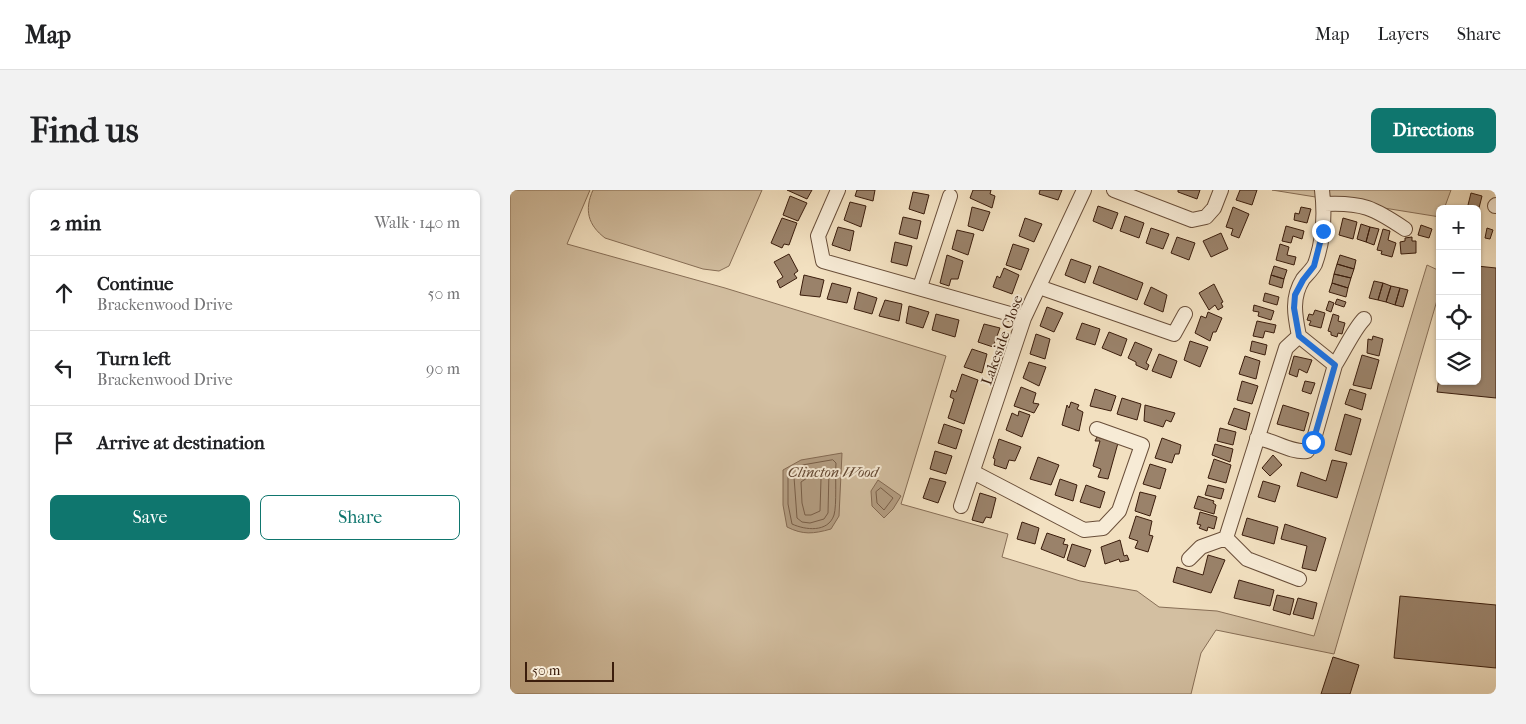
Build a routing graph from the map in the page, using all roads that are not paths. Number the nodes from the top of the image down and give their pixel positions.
1 (838, 190) edge
2 (1084, 190) edge
3 (1114, 190) edge
4 (1221, 190) edge
5 (950, 196) dead end
6 (1323, 197) edge
7 (1405, 229) dead end
8 (1039, 287) junction
9 (920, 288) junction
10 (1185, 314) dead end
11 (1024, 318) junction
12 (1364, 319) dead end
13 (1299, 336) junction
14 (1335, 365) junction
15 (1097, 429) dead end
16 (1257, 438) junction
17 (974, 472) junction
18 (961, 506) dead end
19 (1226, 538) junction
20 (1189, 559) dead end
21 (1298, 580) dead end

1 - 9 street
2 - 8 street, Lakeside Close
3 - 4 street
5 - 9 street
6 - 7 street
6 - 13 street
8 - 10 street
8 - 11 street, Lakeside Close
9 - 11 street
11 - 17 street, Lakeside Close
12 - 14 street
13 - 14 street
13 - 16 street
14 - 16 street
15 - 17 street
16 - 19 street
17 - 18 street, Lakeside Close
19 - 20 street
19 - 21 street

